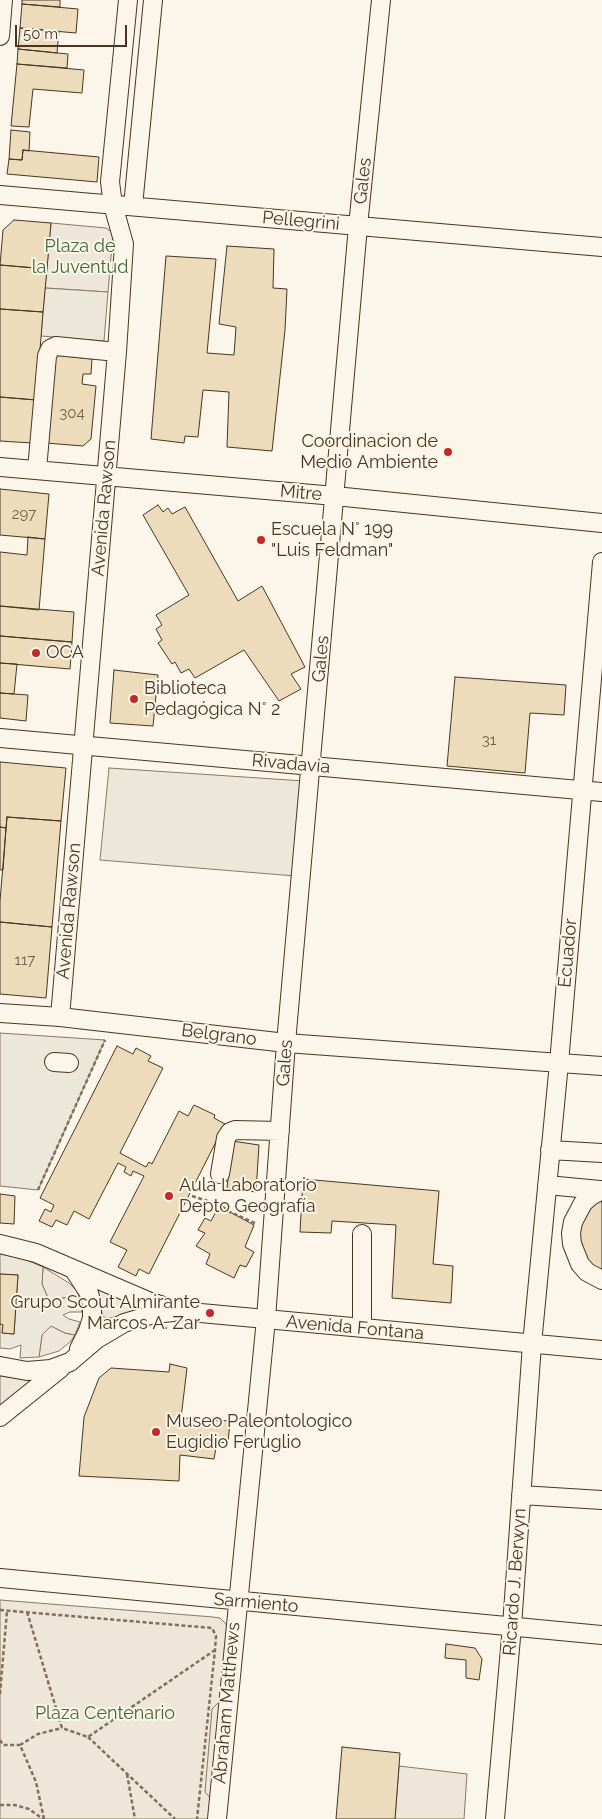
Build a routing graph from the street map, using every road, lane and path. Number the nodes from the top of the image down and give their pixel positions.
1 (3, 0) edge
2 (128, 0) edge
3 (153, 0) edge
4 (381, 0) edge
5 (0, 36) edge
6 (0, 195) edge
7 (113, 205) junction
8 (133, 206) junction
9 (358, 226) junction
10 (602, 247) edge
11 (117, 352) junction
12 (0, 467) edge
13 (37, 470) junction
14 (107, 475) junction
15 (335, 496) junction
16 (602, 524) edge
17 (602, 562) edge
18 (0, 738) edge
19 (84, 745) junction
20 (312, 766) junction
21 (582, 790) junction
22 (602, 792) edge
23 (0, 1013) edge
24 (60, 1017) junction
25 (106, 1040) dead end
26 (286, 1043) junction
27 (559, 1063) junction
28 (602, 1066) edge
29 (280, 1131) junction
30 (550, 1150) junction
31 (602, 1153) edge
32 (220, 1174) dead end
33 (547, 1185) junction
34 (38, 1190) dead end
35 (601, 1190) edge
36 (192, 1196) dead end
37 (258, 1224) dead end
38 (362, 1234) dead end
39 (0, 1244) edge
40 (74, 1270) junction
41 (602, 1280) edge
42 (179, 1311) junction
43 (266, 1319) junction
44 (362, 1328) junction
45 (532, 1344) junction
46 (602, 1350) edge
47 (70, 1362) junction
48 (0, 1366) edge
49 (0, 1417) edge
50 (521, 1495) junction
51 (602, 1500) edge
52 (0, 1578) edge
53 (237, 1602) junction
54 (0, 1610) edge
55 (7, 1611) junction
56 (27, 1612) junction
57 (512, 1626) junction
58 (602, 1635) edge
59 (215, 1650) junction
60 (0, 1694) edge
61 (62, 1728) junction
62 (88, 1737) junction
63 (0, 1740) edge
64 (20, 1745) junction
65 (127, 1773) junction
66 (0, 1805) edge
67 (43, 1819) edge
68 (135, 1819) edge
69 (176, 1819) edge
70 (197, 1819) edge
71 (217, 1819) edge
72 (494, 1819) edge

1 - 5 street
2 - 7 street, Avenida Rawson
3 - 8 street
4 - 9 street, Gales
6 - 7 street, Pellegrini
7 - 8 street, Pellegrini
7 - 11 street, Avenida Rawson
8 - 9 street, Pellegrini
9 - 10 street, Pellegrini
9 - 15 street, Gales
11 - 13 street
11 - 14 street, Avenida Rawson
12 - 13 street, Mitre
13 - 14 street, Mitre
14 - 15 street, Mitre
14 - 19 street, Avenida Rawson
15 - 16 street, Mitre
15 - 20 street, Gales
17 - 21 street, Ecuador
18 - 19 street, Rivadavia
19 - 20 street, Rivadavia
19 - 24 street, Avenida Rawson
20 - 21 street, Rivadavia
20 - 26 street, Gales
21 - 22 street, Rivadavia
21 - 27 street, Ecuador
23 - 24 street, Belgrano
24 - 26 street, Belgrano
25 - 34 path
26 - 27 street, Belgrano
26 - 29 street, Gales
27 - 28 street, Belgrano
27 - 30 street, Ecuador
29 - 32 street
29 - 43 street, Gales
30 - 31 street
30 - 33 street, Ecuador
33 - 35 street
33 - 45 street, Ecuador
35 - 41 street
36 - 37 path
38 - 44 street
39 - 40 street, Avenida Fontana
40 - 42 street, Avenida Fontana
40 - 47 street
42 - 43 street, Avenida Fontana
42 - 47 street, Avenida Fontana
43 - 44 street, Avenida Fontana
43 - 53 street, Abraham Matthews
44 - 45 street, Avenida Fontana
45 - 46 street, Avenida Fontana
45 - 50 street, Ricardo J. Berwyn
47 - 48 street, Avenida Fontana
47 - 49 street
50 - 51 street
50 - 57 street, Ricardo J. Berwyn
52 - 53 street, Sarmiento
53 - 57 street, Sarmiento
53 - 71 street, Abraham Matthews
54 - 55 path
55 - 56 path
55 - 60 path
56 - 59 path
56 - 61 path
57 - 58 street, Sarmiento
57 - 72 street, Ricardo J. Berwyn
59 - 62 path
59 - 70 path
61 - 62 path
61 - 64 path
62 - 65 path
63 - 64 path
64 - 67 path
65 - 68 path
65 - 69 path
66 - 67 path

